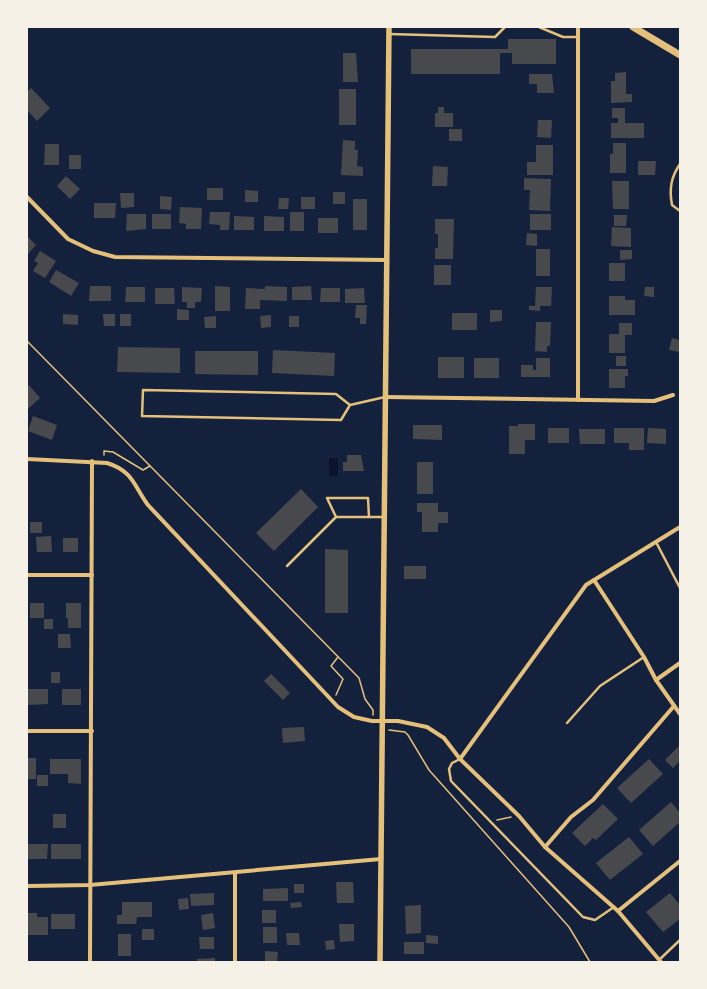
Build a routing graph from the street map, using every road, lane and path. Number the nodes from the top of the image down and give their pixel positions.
1 (389, 27) edge
2 (505, 27) edge
3 (539, 27) edge
4 (578, 27) edge
5 (633, 27) edge
6 (389, 34) junction
7 (578, 38) junction
8 (680, 55) edge
9 (680, 164) edge
10 (27, 197) edge
11 (680, 211) edge
12 (387, 260) junction
13 (27, 341) edge
14 (673, 395) dead end
15 (385, 397) junction
16 (578, 400) junction
17 (350, 405) junction
18 (27, 460) edge
19 (92, 461) junction
20 (104, 462) junction
21 (150, 466) junction
22 (336, 517) junction
23 (369, 517) junction
24 (384, 517) junction
25 (680, 527) edge
26 (656, 542) junction
27 (287, 566) dead end
28 (27, 575) edge
29 (92, 575) junction
30 (594, 580) junction
31 (680, 588) edge
32 (338, 657) junction
33 (644, 657) junction
34 (680, 663) edge
35 (656, 680) junction
36 (333, 702) junction
37 (674, 706) junction
38 (680, 714) edge
39 (382, 720) junction
40 (372, 721) junction
41 (567, 723) dead end
42 (382, 730) junction
43 (27, 731) edge
44 (92, 731) junction
45 (460, 759) junction
46 (545, 847) junction
47 (380, 859) junction
48 (680, 861) edge
49 (235, 873) junction
50 (90, 885) junction
51 (27, 886) edge
52 (614, 907) junction
53 (618, 911) junction
54 (680, 940) edge
55 (660, 961) edge
56 (90, 962) edge
57 (235, 962) edge
58 (380, 962) edge
59 (590, 962) edge

1 - 6 street
2 - 6 lane
3 - 7 lane
4 - 7 street
5 - 8 main road
6 - 12 street
7 - 16 street
9 - 11 lane
10 - 12 street
12 - 15 street
13 - 21 path
14 - 16 street
15 - 16 street
15 - 17 lane
15 - 24 street
17 - 17 lane
18 - 19 street
19 - 20 street
19 - 29 street
20 - 21 path
20 - 36 street
21 - 32 path
22 - 23 lane
22 - 23 lane
22 - 27 lane
23 - 24 lane
24 - 39 street
25 - 26 street
26 - 30 street
26 - 31 lane
28 - 29 street
29 - 44 street
30 - 33 street
30 - 45 street
32 - 36 path
32 - 40 path
33 - 35 street
33 - 41 lane
34 - 35 street
35 - 37 street
36 - 40 street
37 - 38 street
37 - 46 street
39 - 40 street
39 - 42 street
39 - 45 street
42 - 47 street
42 - 59 path
43 - 44 street
44 - 50 street
45 - 46 street
45 - 52 lane
46 - 52 street
47 - 49 street
47 - 58 street
48 - 53 street
49 - 50 street
49 - 57 street
50 - 51 street
50 - 56 street
52 - 53 street
53 - 55 street
54 - 55 lane

